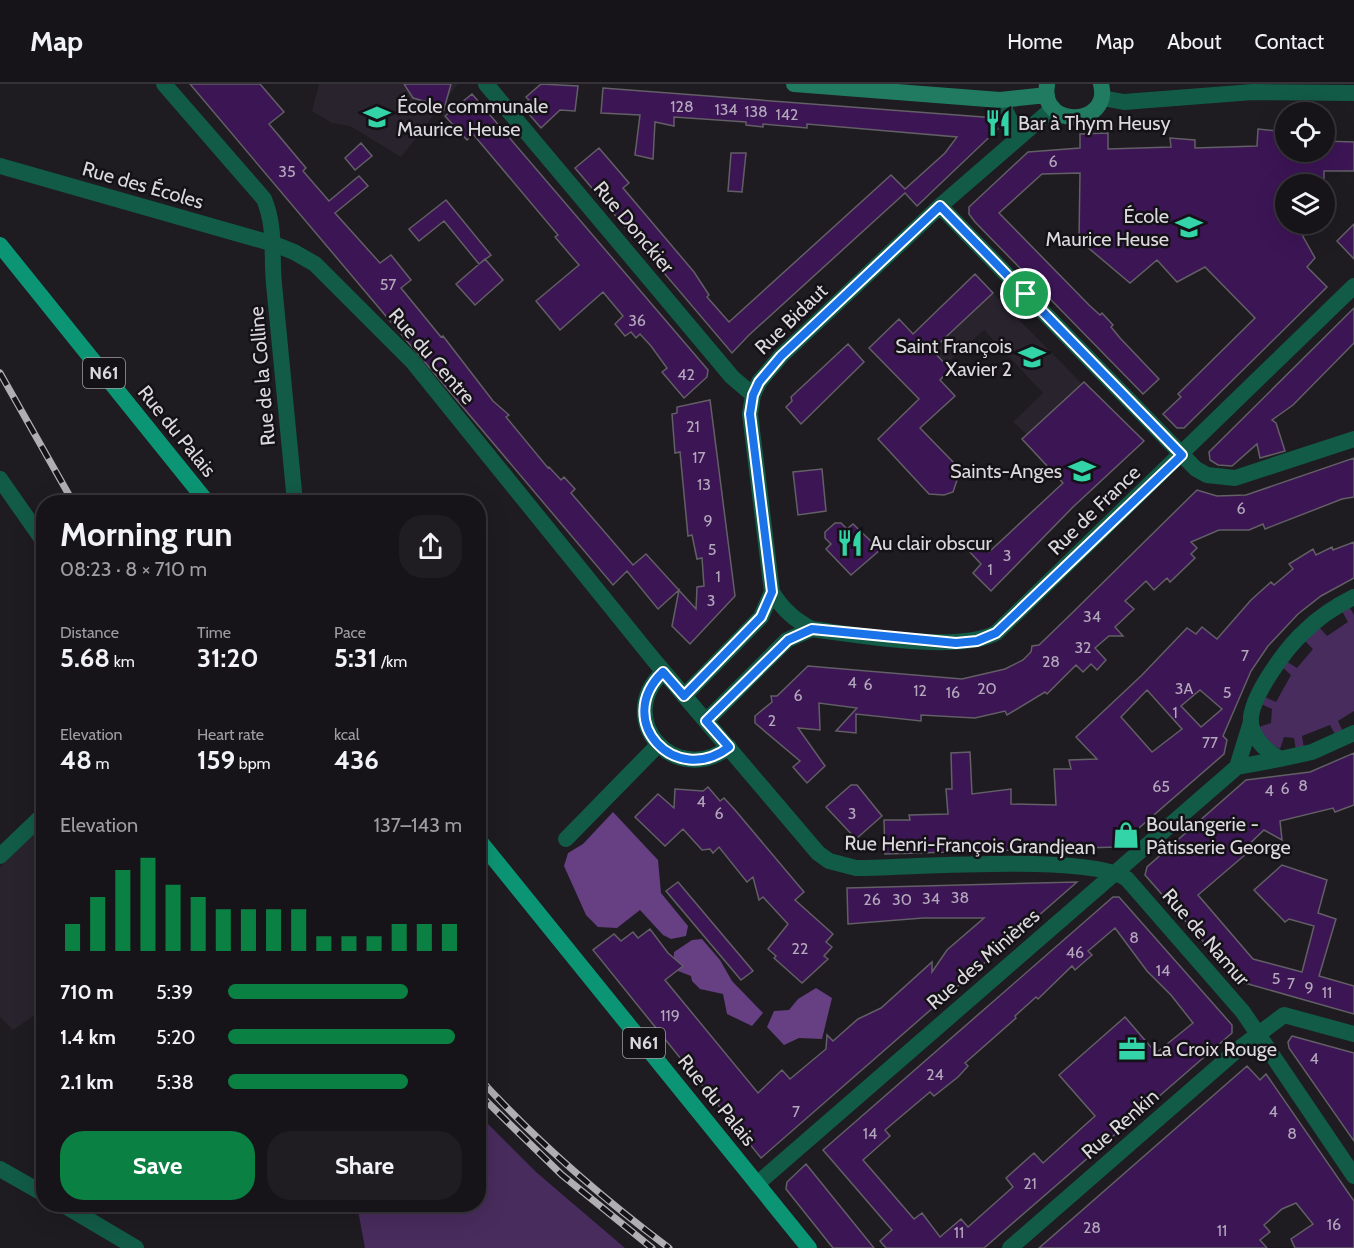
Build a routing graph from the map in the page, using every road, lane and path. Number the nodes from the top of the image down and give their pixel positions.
1 (164, 84) edge
2 (486, 84) edge
3 (794, 84) edge
4 (1102, 91) edge
5 (1354, 93) edge
6 (1049, 96) edge
7 (1000, 100) junction
8 (1014, 142) junction
9 (0, 166) edge
10 (940, 206) junction
11 (274, 244) junction
12 (0, 245) edge
13 (1354, 286) edge
14 (753, 395) junction
15 (1354, 439) edge
16 (1182, 455) junction
17 (0, 479) edge
18 (201, 495) edge
19 (294, 495) edge
20 (36, 531) edge
21 (772, 592) junction
22 (1354, 597) edge
23 (812, 629) junction
24 (663, 672) junction
25 (684, 696) junction
26 (706, 721) junction
27 (1251, 722) junction
28 (1354, 733) edge
29 (658, 745) junction
30 (729, 747) junction
31 (1280, 759) junction
32 (1237, 767) junction
33 (36, 822) edge
34 (566, 839) dead end
35 (486, 849) edge
36 (0, 856) edge
37 (1117, 872) junction
38 (1258, 1034) junction
39 (1354, 1034) edge
40 (0, 1169) edge
41 (1354, 1176) edge
42 (757, 1184) junction
43 (36, 1189) edge
44 (75, 1212) edge
45 (136, 1248) edge
46 (808, 1248) edge
47 (1010, 1248) edge

1 - 11 street
2 - 14 street, Rue Donckier
3 - 7 main road
4 - 5 street
4 - 6 main road
6 - 7 main road
6 - 8 street, Rue Bidaut
7 - 8 street
8 - 10 street, Rue Bidaut
9 - 11 street, Rue des Écoles
10 - 14 street, Rue Bidaut
10 - 16 street
11 - 19 street, Rue de la Colline
11 - 24 street, Rue du Centre
12 - 18 main road, Rue du Palais / N61
13 - 16 street, Rue de France
14 - 21 street, Rue Bidaut
15 - 16 street
16 - 23 street, Rue de France
17 - 20 street
21 - 23 street
21 - 25 street
22 - 27 street
23 - 26 street
24 - 25 street, Rue du Centre
24 - 29 street
25 - 26 street, Rue du Centre
26 - 30 street, Rue Henri-François Grandjean
27 - 31 street
27 - 32 street
28 - 31 street
29 - 30 street
29 - 34 street
30 - 37 street, Rue Henri-François Grandjean
31 - 32 street
32 - 37 street, Rue des Minières
33 - 36 street
35 - 42 main road, Rue du Palais / N61
37 - 38 street, Rue de Namur
37 - 42 street, Rue des Minières
38 - 39 street, Rue Renkin
38 - 41 street, Rue de Namur
38 - 47 street, Rue Renkin
40 - 43 street
42 - 46 main road, Rue du Palais / N61
44 - 45 street

